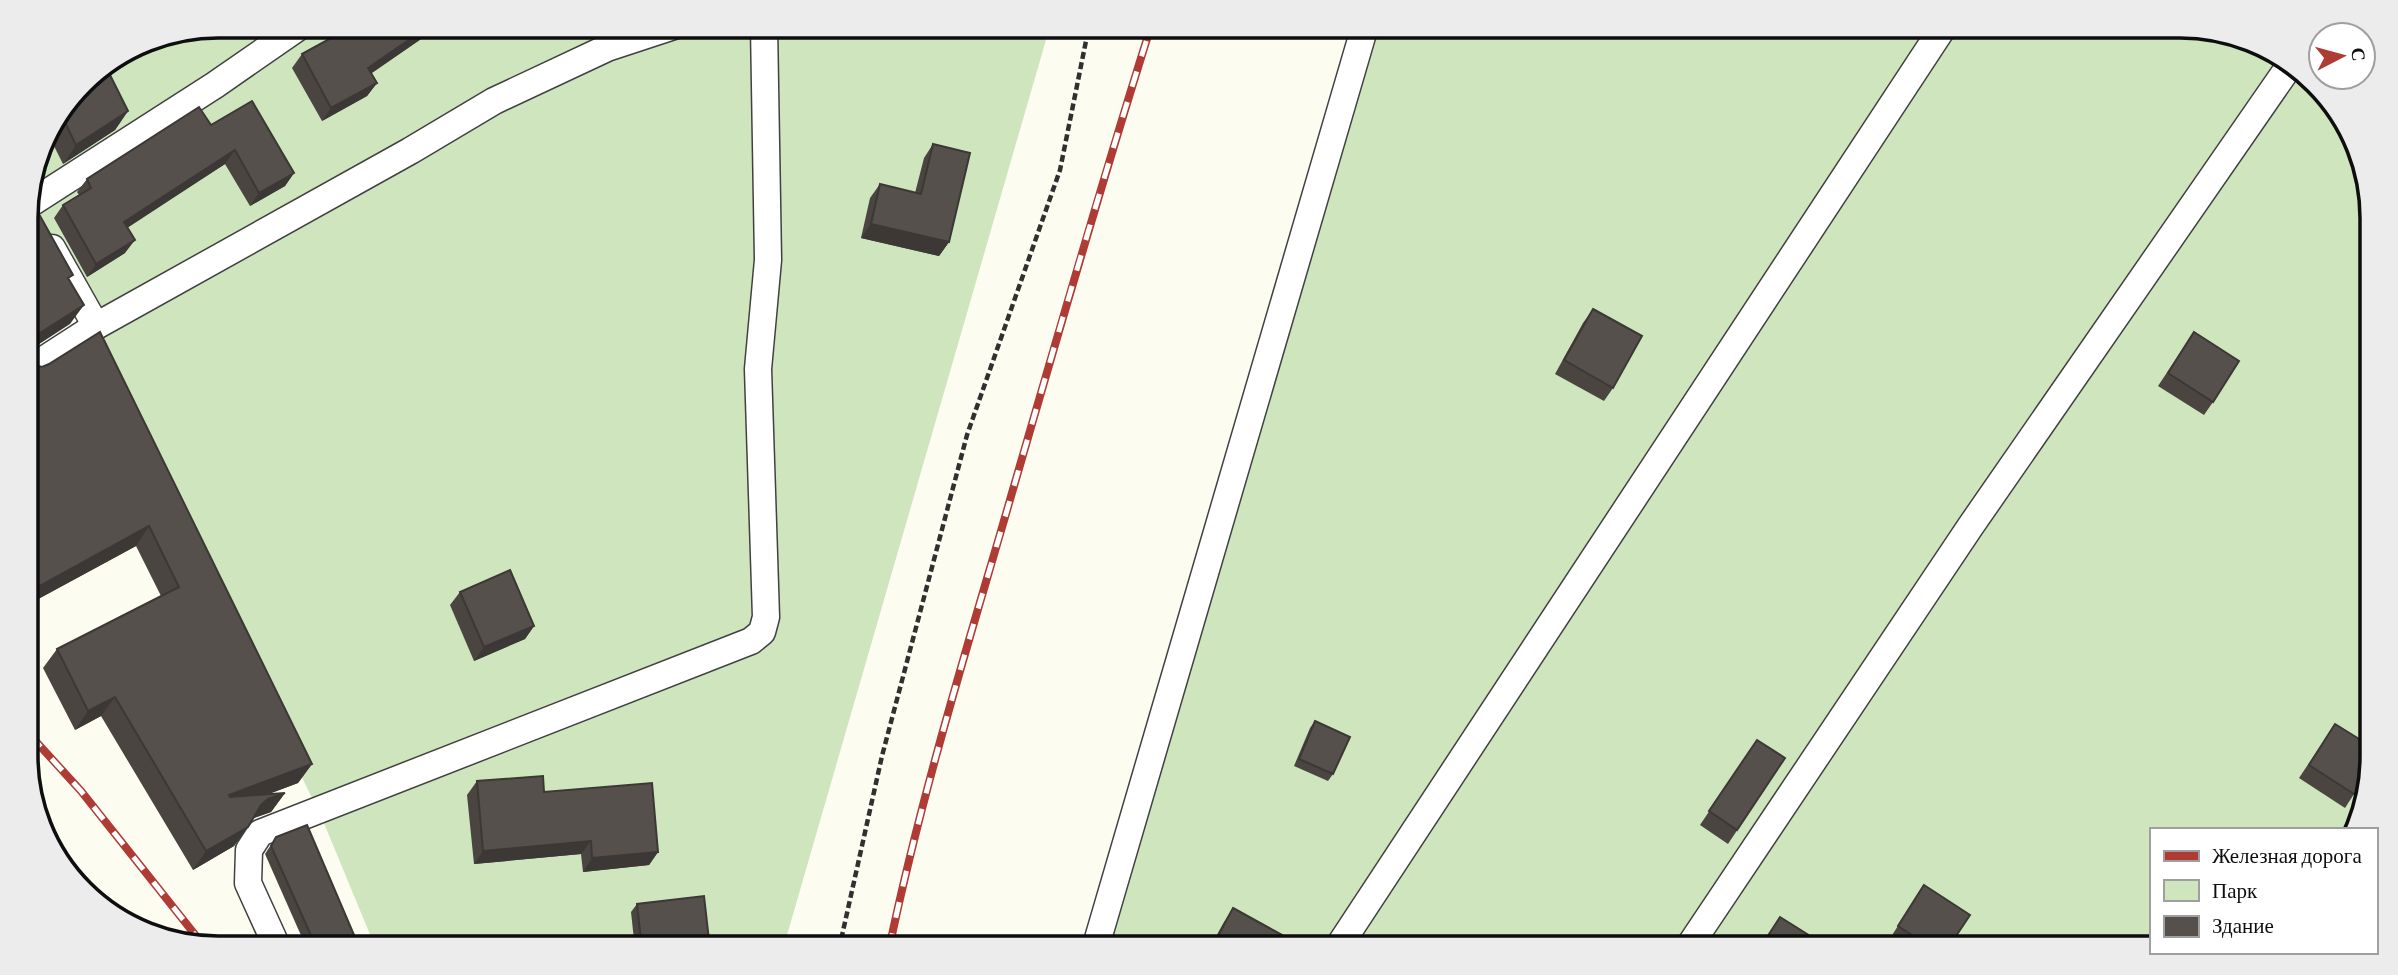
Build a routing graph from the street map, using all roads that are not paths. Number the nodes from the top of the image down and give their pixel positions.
1 (1361, 38) edge
2 (1936, 38) edge
3 (281, 39) edge
4 (635, 39) edge
5 (764, 39) edge
6 (2285, 73) edge
7 (40, 196) edge
8 (39, 224) edge
9 (96, 326) junction
10 (39, 363) edge
11 (272, 936) edge
12 (1099, 936) edge
13 (1345, 936) edge
14 (1696, 936) edge

1 - 12 lane
2 - 13 lane
3 - 7 lane
4 - 9 lane
5 - 11 lane
6 - 14 lane
8 - 9 lane
9 - 10 lane

